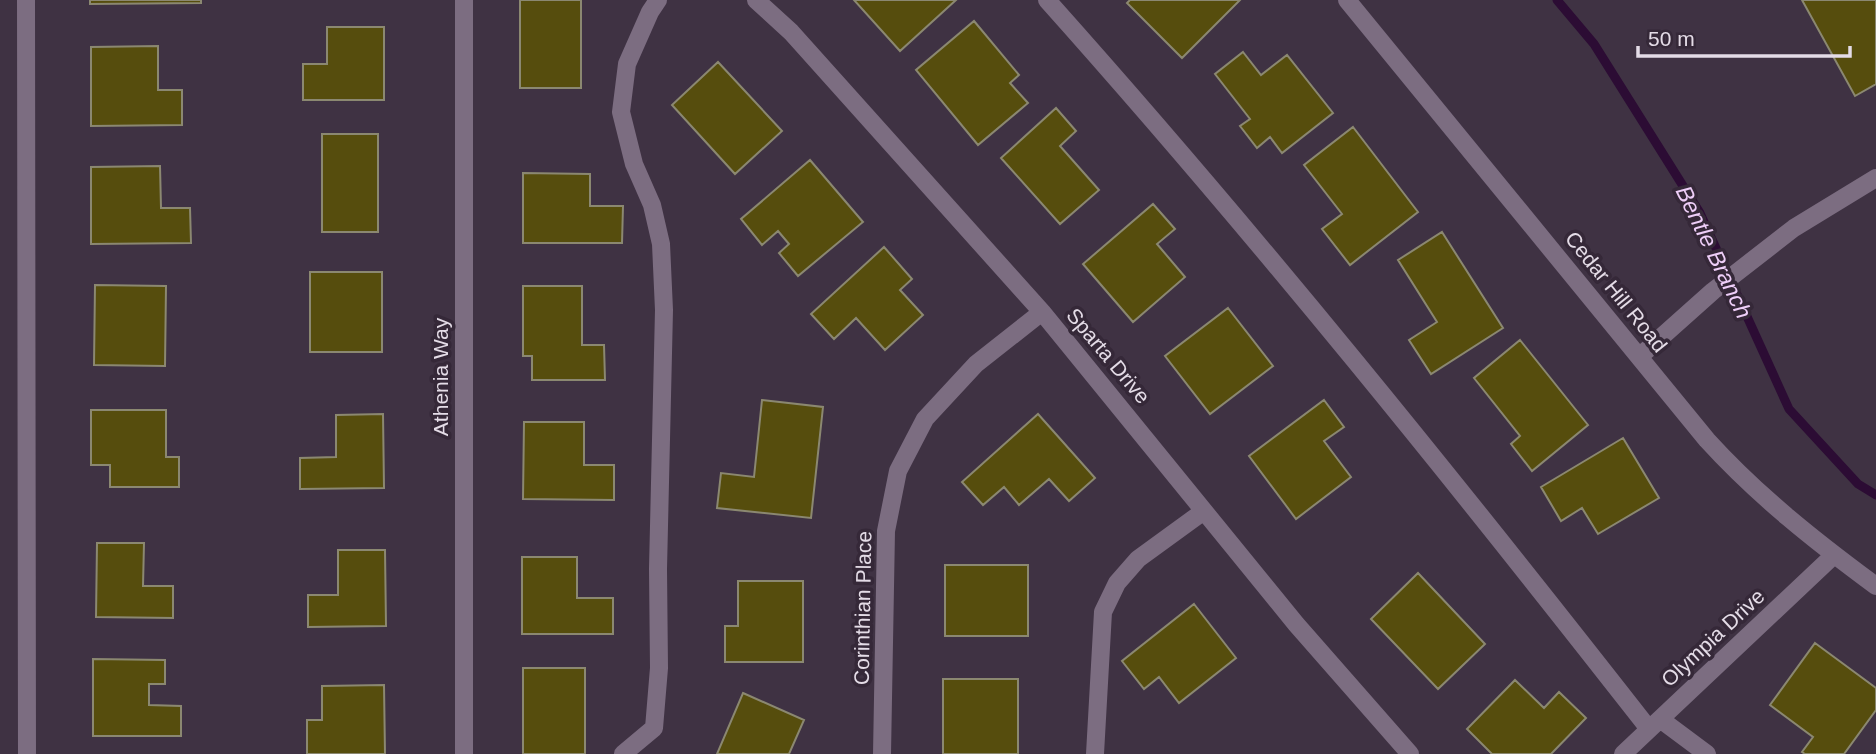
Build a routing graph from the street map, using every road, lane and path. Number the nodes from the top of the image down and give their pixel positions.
1 (26, 0) edge
2 (464, 0) edge
3 (658, 0) edge
4 (756, 0) edge
5 (1047, 0) edge
6 (1347, 0) edge
7 (1876, 178) edge
8 (1042, 312) junction
9 (1639, 357) junction
10 (1204, 511) junction
11 (1834, 555) junction
12 (1876, 586) edge
13 (1655, 724) junction
14 (27, 754) edge
15 (464, 754) edge
16 (623, 754) edge
17 (882, 754) edge
18 (1095, 754) edge
19 (1410, 754) edge
20 (1623, 754) edge
21 (1707, 754) edge

1 - 14 street
2 - 15 street, Athenia Way
3 - 16 street
4 - 8 street, Sparta Drive
5 - 13 street
6 - 9 street, Cedar Hill Road
7 - 9 street
8 - 10 street, Sparta Drive
8 - 17 street, Corinthian Place
9 - 11 street, Cedar Hill Road
10 - 18 street
10 - 19 street, Sparta Drive
11 - 12 street, Cedar Hill Road
11 - 13 street, Olympia Drive
13 - 20 street, Olympia Drive
13 - 21 street

